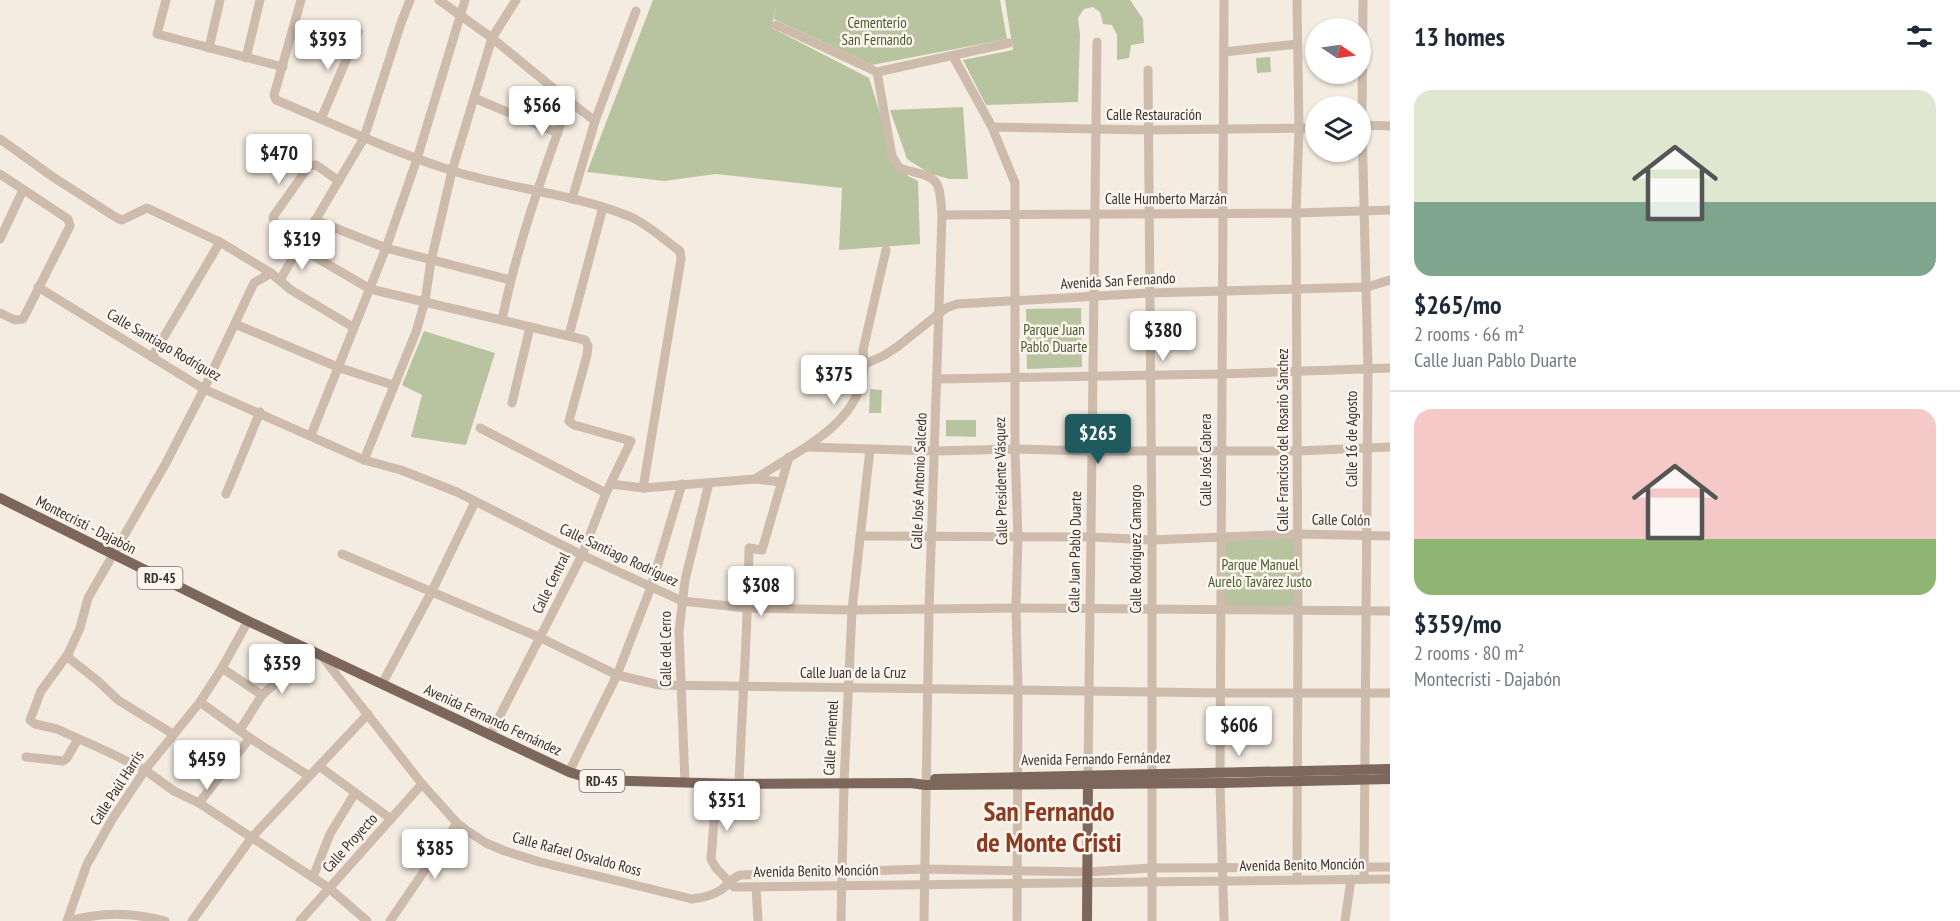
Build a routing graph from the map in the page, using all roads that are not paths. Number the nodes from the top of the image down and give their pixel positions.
1 (166, 0) edge
2 (220, 0) edge
3 (260, 0) edge
4 (301, 0) edge
5 (410, 0) edge
6 (440, 0) edge
7 (465, 0) edge
8 (516, 0) edge
9 (1224, 0) edge
10 (1297, 0) edge
11 (1363, 0) edge
12 (636, 11) dead end
13 (460, 15) junction
14 (776, 25) dead end
15 (358, 32) dead end
16 (492, 38) junction
17 (1097, 42) dead end
18 (1009, 43) dead end
19 (1297, 44) junction
20 (209, 48) junction
21 (1224, 52) junction
22 (953, 56) junction
23 (246, 57) junction
24 (283, 67) junction
25 (1148, 70) dead end
26 (877, 72) junction
27 (1361, 96) edge
28 (474, 98) junction
29 (569, 101) junction
30 (321, 119) junction
31 (595, 121) junction
32 (1371, 125) edge
33 (1390, 126) edge
34 (992, 127) junction
35 (1097, 129) junction
36 (1299, 129) junction
37 (1305, 129) edge
38 (1148, 130) junction
39 (1223, 130) junction
40 (558, 133) junction
41 (364, 138) junction
42 (0, 139) edge
43 (417, 159) junction
44 (1363, 162) edge
45 (452, 171) junction
46 (0, 174) edge
47 (339, 181) junction
48 (23, 190) junction
49 (536, 192) junction
50 (572, 199) junction
51 (603, 207) junction
52 (1390, 210) edge
53 (1365, 211) junction
54 (1150, 213) junction
55 (1221, 213) junction
56 (1296, 213) junction
57 (1017, 214) junction
58 (1094, 214) junction
59 (942, 215) junction
60 (315, 220) junction
61 (0, 239) edge
62 (220, 242) junction
63 (300, 248) junction
64 (386, 248) junction
65 (886, 250) dead end
66 (431, 261) junction
67 (271, 273) junction
68 (280, 280) junction
69 (510, 280) junction
70 (1390, 280) edge
71 (38, 287) junction
72 (1367, 287) junction
73 (369, 289) junction
74 (1296, 289) junction
75 (1223, 292) junction
76 (1150, 293) junction
77 (1094, 296) junction
78 (425, 301) junction
79 (1016, 301) junction
80 (0, 313) edge
81 (940, 314) junction
82 (502, 320) junction
83 (235, 324) junction
84 (353, 327) junction
85 (530, 327) junction
86 (569, 335) junction
87 (152, 357) junction
88 (865, 364) junction
89 (340, 368) junction
90 (1390, 368) edge
91 (1368, 369) junction
92 (1298, 371) junction
93 (1222, 374) junction
94 (1151, 375) junction
95 (1092, 377) junction
96 (937, 379) junction
97 (1016, 379) junction
98 (393, 385) junction
99 (204, 388) junction
100 (512, 403) dead end
101 (260, 412) junction
102 (480, 428) dead end
103 (311, 435) junction
104 (807, 447) junction
105 (1390, 447) edge
106 (1367, 448) junction
107 (870, 449) junction
108 (1015, 449) junction
109 (934, 451) junction
110 (1091, 451) junction
111 (1152, 451) junction
112 (1220, 451) junction
113 (1297, 451) junction
114 (789, 457) junction
115 (364, 460) junction
116 (775, 466) junction
117 (782, 478) junction
118 (755, 479) junction
119 (709, 483) junction
120 (682, 484) junction
121 (643, 488) junction
122 (608, 489) junction
123 (226, 494) dead end
124 (0, 498) edge
125 (475, 502) junction
126 (1298, 534) junction
127 (1368, 535) junction
128 (860, 536) junction
129 (1390, 536) edge
130 (932, 537) junction
131 (1091, 537) junction
132 (1018, 538) junction
133 (1221, 538) junction
134 (1152, 540) junction
135 (342, 554) dead end
136 (114, 555) junction
137 (582, 555) junction
138 (651, 587) junction
139 (432, 591) junction
140 (682, 601) junction
141 (748, 608) junction
142 (1016, 608) junction
143 (1089, 609) junction
144 (1151, 609) junction
145 (852, 610) junction
146 (929, 610) junction
147 (1222, 611) junction
148 (1298, 611) junction
149 (1366, 611) junction
150 (1390, 611) edge
151 (248, 621) junction
152 (541, 638) junction
153 (316, 653) junction
154 (68, 654) junction
155 (222, 668) junction
156 (617, 675) junction
157 (382, 684) junction
158 (681, 686) junction
159 (742, 687) junction
160 (928, 688) junction
161 (849, 689) junction
162 (1018, 689) junction
163 (1089, 690) junction
164 (1151, 692) junction
165 (1298, 692) junction
166 (1221, 693) junction
167 (1390, 693) edge
168 (1367, 694) junction
169 (262, 695) junction
170 (200, 702) junction
171 (368, 714) junction
172 (240, 730) junction
173 (173, 734) junction
174 (490, 735) junction
175 (250, 738) junction
176 (78, 739) junction
177 (26, 757) dead end
178 (319, 766) junction
179 (1390, 770) edge
180 (145, 771) junction
181 (568, 772) junction
182 (1366, 774) junction
183 (309, 776) junction
184 (1297, 776) junction
185 (1220, 777) junction
186 (1152, 779) junction
187 (1390, 779) edge
188 (1088, 780) junction
189 (1018, 781) junction
190 (925, 782) junction
191 (685, 783) junction
192 (843, 783) junction
193 (422, 784) junction
194 (717, 784) junction
195 (740, 784) junction
196 (355, 793) junction
197 (199, 802) junction
198 (391, 819) junction
199 (457, 823) junction
200 (252, 837) junction
201 (1365, 867) junction
202 (1390, 867) edge
203 (1152, 868) junction
204 (1222, 868) junction
205 (1297, 868) junction
206 (924, 869) junction
207 (1017, 870) junction
208 (842, 872) junction
209 (1088, 872) junction
210 (313, 877) junction
211 (1351, 879) junction
212 (1364, 879) junction
213 (1390, 879) edge
214 (1297, 880) junction
215 (1223, 881) junction
216 (1152, 882) junction
217 (729, 883) junction
218 (1017, 883) junction
219 (1088, 884) junction
220 (842, 885) junction
221 (924, 885) junction
222 (756, 887) junction
223 (330, 888) junction
224 (67, 921) edge
225 (165, 921) edge
226 (192, 921) edge
227 (300, 921) edge
228 (368, 921) edge
229 (390, 921) edge
230 (758, 921) edge
231 (841, 921) edge
232 (924, 921) edge
233 (1017, 921) edge
234 (1087, 921) edge
235 (1152, 921) edge
236 (1224, 921) edge
237 (1345, 921) edge

1 - 20 street
2 - 20 street
3 - 23 street
4 - 24 street
5 - 41 street
6 - 13 street
7 - 13 street
8 - 16 street
9 - 21 street, Calle José Cabrera
10 - 19 street, Calle Francisco del Rosario Sánchez
11 - 27 street, Calle 16 de Agosto
12 - 31 street
13 - 16 street
13 - 43 street
14 - 26 street
15 - 30 street
16 - 28 street
16 - 29 street
17 - 35 street, Calle Juan Pablo Duarte
18 - 22 street
19 - 21 street
19 - 36 street, Calle Francisco del Rosario Sánchez
20 - 23 street
21 - 39 street, Calle José Cabrera
22 - 26 street
22 - 34 street, Calle Presidente Vásquez
23 - 24 street
24 - 30 street
25 - 38 street, Calle Rodríguez Camargo
26 - 59 street, Calle José Antonio Salcedo
28 - 40 street
28 - 45 street
29 - 31 street
29 - 40 street
30 - 41 street
31 - 50 street
32 - 33 street
34 - 35 street, Calle Restauración
34 - 57 street, Calle Presidente Vásquez
35 - 38 street, Calle Restauración
35 - 58 street, Calle Juan Pablo Duarte
36 - 37 street, Calle Restauración
36 - 39 street, Calle Restauración
36 - 56 street, Calle Francisco del Rosario Sánchez
38 - 39 street, Calle Restauración
38 - 54 street, Calle Rodríguez Camargo
39 - 55 street, Calle José Cabrera
40 - 49 street
41 - 43 street
41 - 47 street
42 - 62 street
43 - 45 street
43 - 64 street
44 - 53 street, Calle 16 de Agosto
45 - 49 street
45 - 66 street
46 - 48 street
47 - 60 street
47 - 63 street
48 - 61 street
48 - 71 street
49 - 50 street
49 - 69 street
50 - 51 street
51 - 86 street
51 - 121 street
52 - 53 street, Calle Humberto Marzán
53 - 56 street, Calle Humberto Marzán
53 - 72 street, Calle 16 de Agosto
54 - 55 street, Calle Humberto Marzán
54 - 58 street, Calle Humberto Marzán
54 - 76 street, Calle Rodríguez Camargo
55 - 56 street, Calle Humberto Marzán
55 - 75 street, Calle José Cabrera
56 - 74 street, Calle Francisco del Rosario Sánchez
57 - 58 street, Calle Humberto Marzán
57 - 59 street, Calle Humberto Marzán
57 - 79 street, Calle Presidente Vásquez
58 - 77 street, Calle Juan Pablo Duarte
59 - 81 street, Calle José Antonio Salcedo
60 - 63 street
60 - 64 street
62 - 67 street
62 - 87 street
63 - 68 street
63 - 73 street
64 - 66 street
64 - 73 street
65 - 88 street
66 - 69 street
66 - 78 street
67 - 68 street
67 - 83 street
68 - 84 street
69 - 82 street
70 - 72 street, Avenida San Fernando
71 - 80 street
71 - 87 street, Calle Santiago Rodríguez
72 - 74 street, Avenida San Fernando
72 - 91 street, Calle 16 de Agosto
73 - 78 street
73 - 84 street
74 - 75 street, Avenida San Fernando
74 - 92 street, Calle Francisco del Rosario Sánchez
75 - 76 street, Avenida San Fernando
75 - 93 street, Calle José Cabrera
76 - 77 street, Avenida San Fernando
76 - 94 street, Calle Rodríguez Camargo
77 - 79 street, Avenida San Fernando
77 - 95 street, Calle Juan Pablo Duarte
78 - 82 street
78 - 98 street
79 - 81 street, Avenida San Fernando
79 - 97 street, Calle Presidente Vásquez
81 - 88 street, Avenida San Fernando
81 - 96 street, Calle José Antonio Salcedo
82 - 85 street
83 - 89 street
83 - 99 street
84 - 89 street
85 - 86 street
85 - 100 street
86 - 122 street, Calle Central
87 - 99 street, Calle Santiago Rodríguez
88 - 104 street
89 - 98 street
89 - 103 street
90 - 91 street
91 - 92 street
91 - 106 street, Calle 16 de Agosto
92 - 93 street
92 - 113 street, Calle Francisco del Rosario Sánchez
93 - 94 street
93 - 112 street, Calle José Cabrera
94 - 95 street
94 - 111 street, Calle Rodríguez Camargo
95 - 97 street
95 - 110 street, Calle Juan Pablo Duarte
96 - 97 street
96 - 109 street, Calle José Antonio Salcedo
97 - 108 street, Calle Presidente Vásquez
98 - 115 street
99 - 101 street, Calle Santiago Rodríguez
99 - 136 street
101 - 103 street, Calle Santiago Rodríguez
101 - 123 street
102 - 122 street
103 - 115 street, Calle Santiago Rodríguez
104 - 107 street
104 - 114 street
105 - 106 street
106 - 113 street
106 - 127 street, Calle 16 de Agosto
107 - 109 street
107 - 128 street, Calle Pimentel
108 - 109 street
108 - 110 street
108 - 132 street, Calle Presidente Vásquez
109 - 130 street, Calle José Antonio Salcedo
110 - 111 street
110 - 131 street, Calle Juan Pablo Duarte
111 - 112 street
111 - 134 street, Calle Rodríguez Camargo
112 - 113 street
112 - 133 street, Calle José Cabrera
113 - 126 street, Calle Francisco del Rosario Sánchez
114 - 116 street
114 - 117 street
115 - 125 street, Calle Santiago Rodríguez
116 - 117 street
116 - 118 street
117 - 118 street
117 - 141 street
118 - 119 street
119 - 120 street
119 - 140 street, Calle del Cerro
120 - 121 street
120 - 138 street
121 - 122 street
122 - 137 street, Calle Central
124 - 136 main road, Montecristi - Dajabón / RD-45
125 - 137 street, Calle Santiago Rodríguez
125 - 139 street
126 - 127 street, Calle Colón
126 - 133 street, Calle Colón
126 - 148 street, Calle Francisco del Rosario Sánchez
127 - 129 street, Calle Colón
127 - 149 street, Calle 16 de Agosto
128 - 130 street, Calle Colón
128 - 145 street, Calle Pimentel
130 - 132 street, Calle Colón
130 - 146 street, Calle José Antonio Salcedo
131 - 132 street, Calle Colón
131 - 134 street, Calle Colón
131 - 143 street, Calle Juan Pablo Duarte
132 - 142 street, Calle Presidente Vásquez
133 - 134 street, Calle Colón
133 - 147 street, Calle José Cabrera
134 - 144 street, Calle Rodríguez Camargo
135 - 139 street, Calle Juan de la Cruz
136 - 151 main road, Montecristi - Dajabón / RD-45
136 - 154 street
137 - 138 street, Calle Santiago Rodríguez
137 - 152 street, Calle Central
138 - 140 street, Calle Santiago Rodríguez
138 - 156 street
139 - 152 street, Calle Juan de la Cruz
139 - 157 street
140 - 141 street, Calle Santiago Rodríguez
140 - 158 street, Calle del Cerro
141 - 145 street, Calle Santiago Rodríguez
141 - 159 street
142 - 143 street, Calle Santiago Rodríguez
142 - 146 street, Calle Santiago Rodríguez
142 - 162 street, Calle Presidente Vásquez
143 - 144 street, Calle Santiago Rodríguez
143 - 163 street, Calle Juan Pablo Duarte
144 - 147 street, Calle Santiago Rodríguez
144 - 164 street, Calle Rodríguez Camargo
145 - 146 street, Calle Santiago Rodríguez
145 - 161 street, Calle Pimentel
146 - 160 street, Calle José Antonio Salcedo
147 - 148 street, Calle Santiago Rodríguez
147 - 166 street, Calle José Cabrera
148 - 149 street, Calle Santiago Rodríguez
148 - 165 street, Calle Francisco del Rosario Sánchez
149 - 150 street, Calle Santiago Rodríguez
149 - 168 street, Calle 16 de Agosto
151 - 153 main road, Montecristi - Dajabón / RD-45
151 - 155 street, Calle Paúl Harris
152 - 156 street, Calle Juan de la Cruz
152 - 174 street, Calle Central
153 - 157 main road, Avenida Fernando Fernández / RD-45
153 - 169 street
153 - 171 street, Calle Rafael Osvaldo Ross
154 - 173 street
154 - 176 street
155 - 169 street
155 - 170 street, Calle Paúl Harris
156 - 158 street, Calle Juan de la Cruz
156 - 181 street
157 - 174 main road, Avenida Fernando Fernández / RD-45
158 - 159 street, Calle Juan de la Cruz
158 - 191 street, Calle del Cerro
159 - 161 street, Calle Juan de la Cruz
159 - 195 street
160 - 161 street, Calle Juan de la Cruz
160 - 162 street, Calle Juan de la Cruz
160 - 190 street, Calle José Antonio Salcedo
161 - 192 street, Calle Pimentel
162 - 163 street, Calle Juan de la Cruz
162 - 189 street, Calle Presidente Vásquez
163 - 164 street, Calle Juan de la Cruz
163 - 188 street, Calle Juan Pablo Duarte
164 - 166 street, Calle Juan de la Cruz
164 - 186 street, Calle Rodríguez Camargo
165 - 166 street, Calle Juan de la Cruz
165 - 168 street, Calle Juan de la Cruz
165 - 184 street, Calle Francisco del Rosario Sánchez
166 - 185 street, Calle José Cabrera
167 - 168 street, Calle Juan de la Cruz
168 - 182 street, Calle 16 de Agosto
169 - 172 street
170 - 172 street
170 - 173 street, Calle Paúl Harris
171 - 178 street
171 - 193 street, Calle Rafael Osvaldo Ross
172 - 175 street
173 - 180 street, Calle Paúl Harris
174 - 181 main road, Avenida Fernando Fernández / RD-45
175 - 183 street
175 - 197 street
176 - 177 street
176 - 180 street
178 - 183 street
178 - 196 street
179 - 182 main road, Avenida Fernando Fernández / RD-45
180 - 197 street
180 - 224 street, Calle Paúl Harris
181 - 191 main road, Avenida Fernando Fernández / RD-45
182 - 184 main road, Avenida Fernando Fernández / RD-45
182 - 187 main road, Avenida Fernando Fernández / RD-45
182 - 201 street, Calle 16 de Agosto
183 - 200 street
184 - 185 main road, Avenida Fernando Fernández / RD-45
184 - 205 street, Calle Francisco del Rosario Sánchez
185 - 186 main road, Avenida Fernando Fernández / RD-45
185 - 204 street, Calle José Cabrera
186 - 188 main road, Avenida Fernando Fernández / RD-45
186 - 203 street, Calle Rodríguez Camargo
188 - 189 main road, Avenida Fernando Fernández / RD-45
188 - 209 main road
189 - 190 main road, Avenida Fernando Fernández / RD-45
189 - 207 street, Calle Presidente Vásquez
190 - 192 main road, Avenida Fernando Fernández / RD-45
190 - 206 street, Calle José Antonio Salcedo
191 - 194 main road, Avenida Fernando Fernández / RD-45
192 - 195 main road, Avenida Fernando Fernández / RD-45
192 - 208 street, Calle Pimentel
193 - 198 street, Calle Proyecto
193 - 199 street, Calle Rafael Osvaldo Ross
194 - 195 main road, Avenida Fernando Fernández / RD-45
194 - 217 street
196 - 198 street
196 - 210 street
197 - 200 street
198 - 223 street, Calle Proyecto
199 - 217 street, Calle Rafael Osvaldo Ross
199 - 229 street
200 - 210 street
200 - 226 street
201 - 202 street, Avenida Benito Monción
201 - 205 street, Avenida Benito Monción
201 - 212 street, Calle 16 de Agosto
203 - 204 street, Avenida Benito Monción
203 - 209 street, Avenida Benito Monción
203 - 216 street, Calle Rodríguez Camargo
204 - 205 street, Avenida Benito Monción
204 - 215 street, Calle José Cabrera
205 - 214 street, Calle Francisco del Rosario Sánchez
206 - 207 street, Avenida Benito Monción
206 - 208 street, Avenida Benito Monción
206 - 221 street, Calle José Antonio Salcedo
207 - 209 street, Avenida Benito Monción
207 - 218 street, Calle Presidente Vásquez
208 - 217 street, Avenida Benito Monción
208 - 220 street, Calle Pimentel
209 - 219 main road
210 - 223 street
211 - 212 street, Avenida Benito Monción
211 - 214 street, Avenida Benito Monción
211 - 237 street
212 - 213 street, Avenida Benito Monción
214 - 215 street, Avenida Benito Monción
215 - 216 street, Avenida Benito Monción
215 - 236 street, Calle José Cabrera
216 - 219 street, Avenida Benito Monción
216 - 235 street, Calle Rodríguez Camargo
217 - 222 street, Avenida Benito Monción
218 - 219 street, Avenida Benito Monción
218 - 221 street, Avenida Benito Monción
218 - 233 street, Calle Presidente Vásquez
219 - 234 main road
220 - 221 street, Avenida Benito Monción
220 - 222 street, Avenida Benito Monción
220 - 231 street, Calle Pimentel
221 - 232 street, Calle José Antonio Salcedo
222 - 230 street
223 - 227 street, Calle Proyecto
223 - 228 street
224 - 225 street

